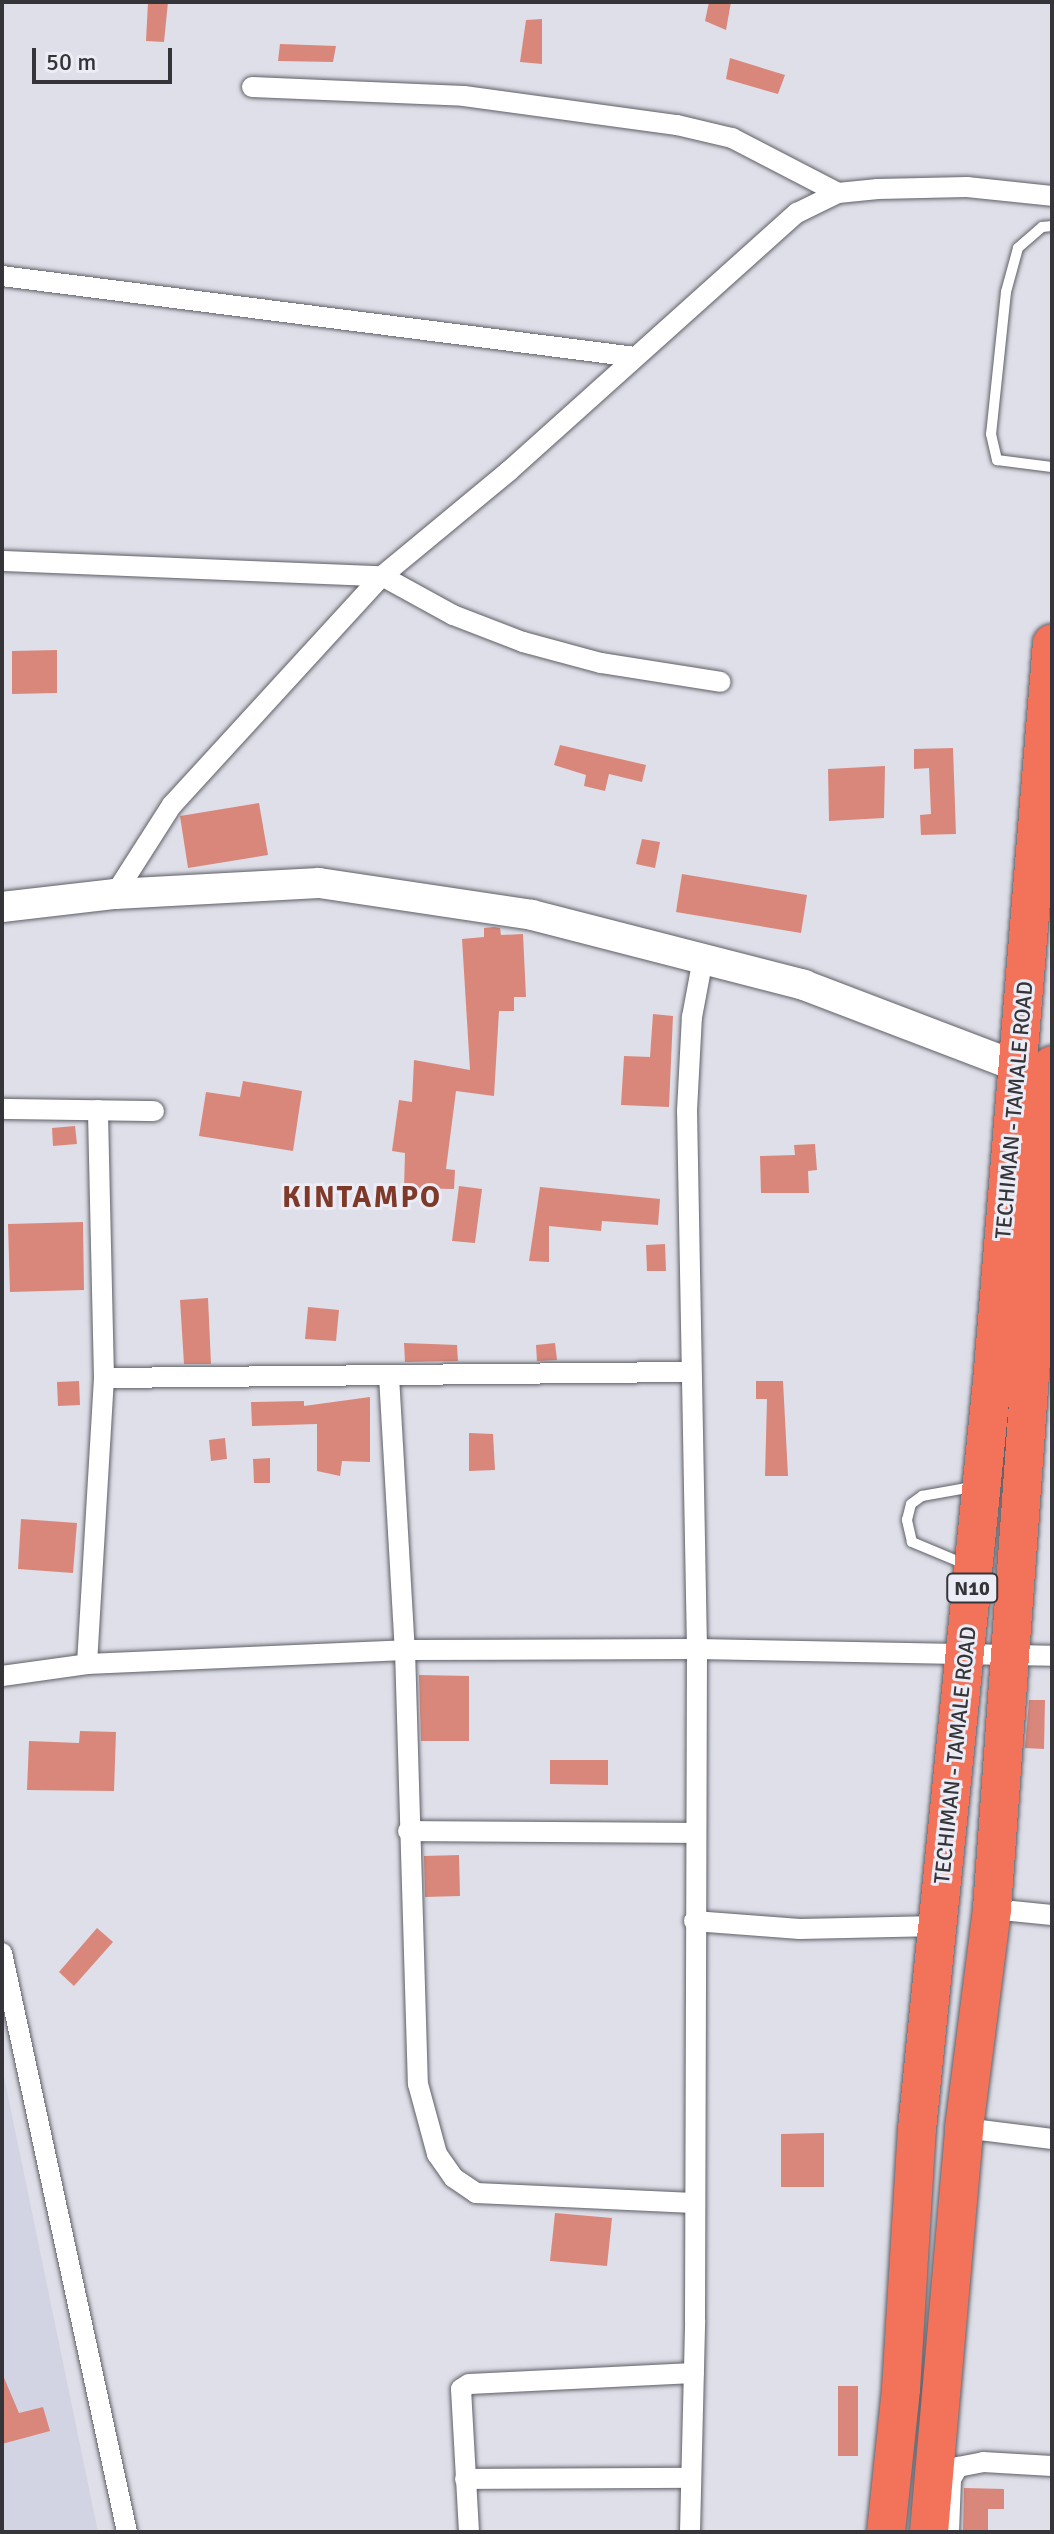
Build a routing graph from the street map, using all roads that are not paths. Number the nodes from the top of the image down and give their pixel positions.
1 (252, 87) dead end
2 (838, 193) junction
3 (1052, 196) edge
4 (1052, 226) edge
5 (2, 276) edge
6 (635, 357) junction
7 (1052, 467) edge
8 (2, 561) edge
9 (382, 576) junction
10 (1052, 643) edge
11 (721, 682) dead end
12 (115, 894) junction
13 (2, 907) edge
14 (703, 958) junction
15 (1034, 1066) edge
16 (1052, 1078) edge
17 (2, 1109) edge
18 (98, 1110) junction
19 (154, 1111) dead end
20 (1045, 1241) edge
21 (1043, 1320) edge
22 (691, 1372) junction
23 (389, 1376) junction
24 (104, 1378) junction
25 (1042, 1381) edge
26 (992, 1382) junction
27 (981, 1497) junction
28 (1021, 1507) junction
29 (974, 1568) junction
30 (697, 1649) junction
31 (405, 1650) junction
32 (1052, 1656) edge
33 (1009, 1657) junction
34 (965, 1658) junction
35 (87, 1664) junction
36 (2, 1676) edge
37 (408, 1831) junction
38 (695, 1833) junction
39 (992, 1909) junction
40 (1052, 1915) edge
41 (694, 1921) junction
42 (939, 1926) junction
43 (2, 1953) edge
44 (964, 2128) junction
45 (1052, 2139) edge
46 (694, 2203) junction
47 (694, 2373) junction
48 (1052, 2466) edge
49 (691, 2478) junction
50 (465, 2479) junction
51 (127, 2532) edge
52 (469, 2532) edge
53 (690, 2532) edge
54 (886, 2532) edge
55 (929, 2532) edge
56 (949, 2532) edge

1 - 2 street
2 - 3 street
2 - 6 street
4 - 7 lane
5 - 6 street
6 - 9 street
8 - 9 street
9 - 11 street
9 - 12 street
10 - 15 highway, TECHIMAN - TAMALE ROAD / N10
12 - 13 main road
12 - 14 main road
14 - 15 main road
14 - 22 street
15 - 16 highway, TECHIMAN - TAMALE ROAD / N10
15 - 26 highway, TECHIMAN - TAMALE ROAD / N10
16 - 20 highway, TECHIMAN - TAMALE ROAD / N10
17 - 18 street
18 - 19 street
18 - 24 street
20 - 21 highway, TECHIMAN - TAMALE ROAD / N10
21 - 25 highway, TECHIMAN - TAMALE ROAD / N10
22 - 23 street
22 - 30 street
23 - 24 street
23 - 31 street
24 - 35 street
25 - 26 street
25 - 28 highway, TECHIMAN - TAMALE ROAD / N10
26 - 27 highway, TECHIMAN - TAMALE ROAD / N10
27 - 28 highway
27 - 29 highway, TECHIMAN - TAMALE ROAD / N10
27 - 29 lane
28 - 33 highway, TECHIMAN - TAMALE ROAD / N10
29 - 34 highway, TECHIMAN - TAMALE ROAD / N10
30 - 31 street
30 - 34 street
30 - 38 street
31 - 35 street
31 - 37 street
32 - 33 street
33 - 34 street
33 - 39 highway, TECHIMAN - TAMALE ROAD / N10
34 - 42 highway, TECHIMAN - TAMALE ROAD / N10
35 - 36 street
37 - 38 street
37 - 46 street
38 - 41 street
39 - 40 street
39 - 44 highway, TECHIMAN - TAMALE ROAD / N10
41 - 42 street
41 - 46 street
42 - 54 highway, TECHIMAN - TAMALE ROAD / N10
43 - 51 street
44 - 45 street
44 - 55 highway, TECHIMAN - TAMALE ROAD / N10
46 - 47 street
47 - 49 street
47 - 50 street
48 - 56 street
49 - 50 street
49 - 53 street
50 - 52 street

